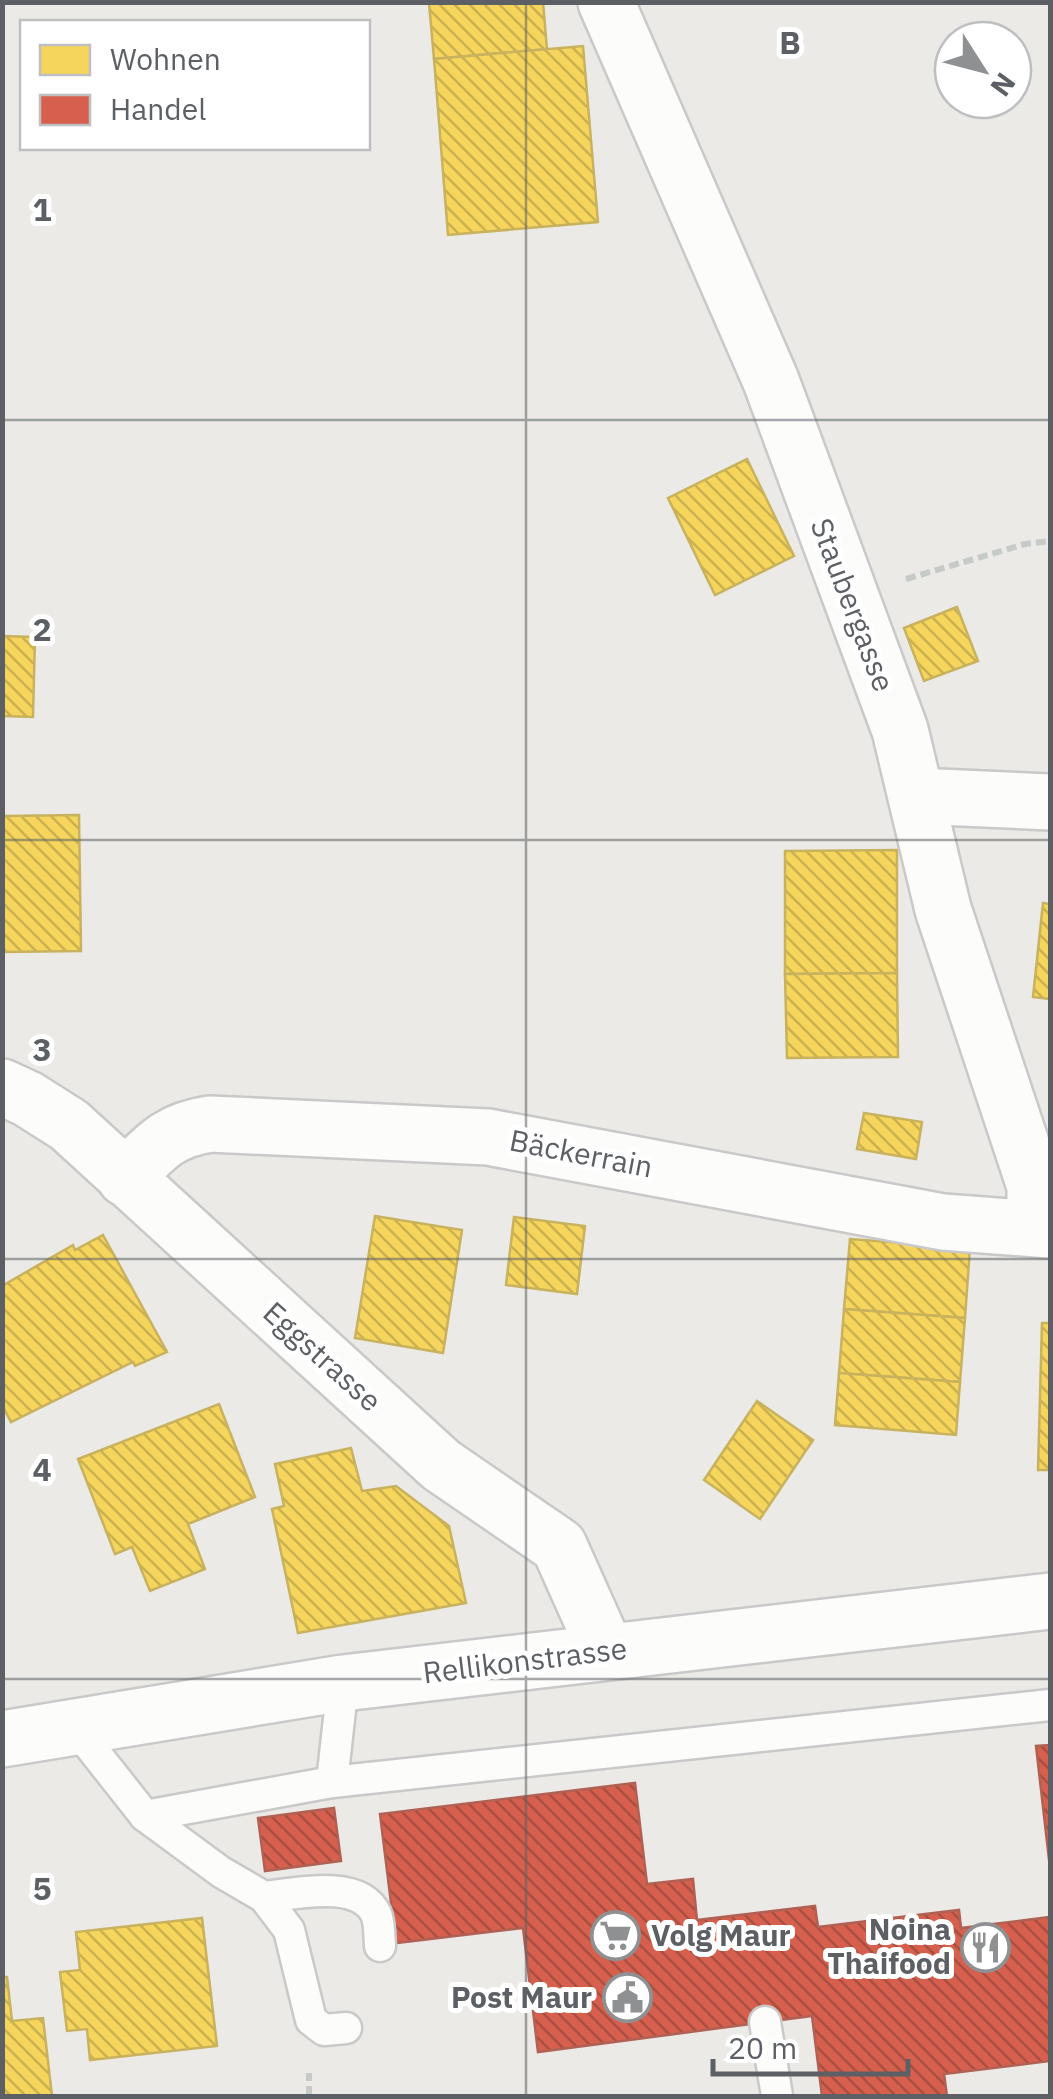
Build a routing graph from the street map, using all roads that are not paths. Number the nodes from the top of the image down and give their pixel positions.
1 (606, 2) edge
2 (916, 796) junction
3 (1050, 802) edge
4 (2, 1087) edge
5 (124, 1178) junction
6 (1043, 1229) edge
7 (1050, 1602) edge
8 (606, 1651) junction
9 (344, 1683) junction
10 (1050, 1704) edge
11 (74, 1726) junction
12 (2, 1739) edge
13 (332, 1782) junction
14 (146, 1816) junction
15 (264, 1897) junction
16 (380, 1946) dead end
17 (765, 2022) dead end
18 (346, 2028) dead end
19 (777, 2096) edge

1 - 2 street, Staubergasse
2 - 3 street
2 - 6 street, Staubergasse
4 - 5 street, Eggstrasse
5 - 6 street, Bäckerrain
5 - 8 street, Eggstrasse
7 - 8 street, Rellikonstrasse
8 - 9 street, Rellikonstrasse
9 - 11 street, Rellikonstrasse
9 - 13 lane
10 - 13 lane
11 - 12 street, Rellikonstrasse
11 - 14 lane
13 - 14 lane
14 - 15 lane
15 - 16 lane
15 - 18 lane
17 - 19 lane

